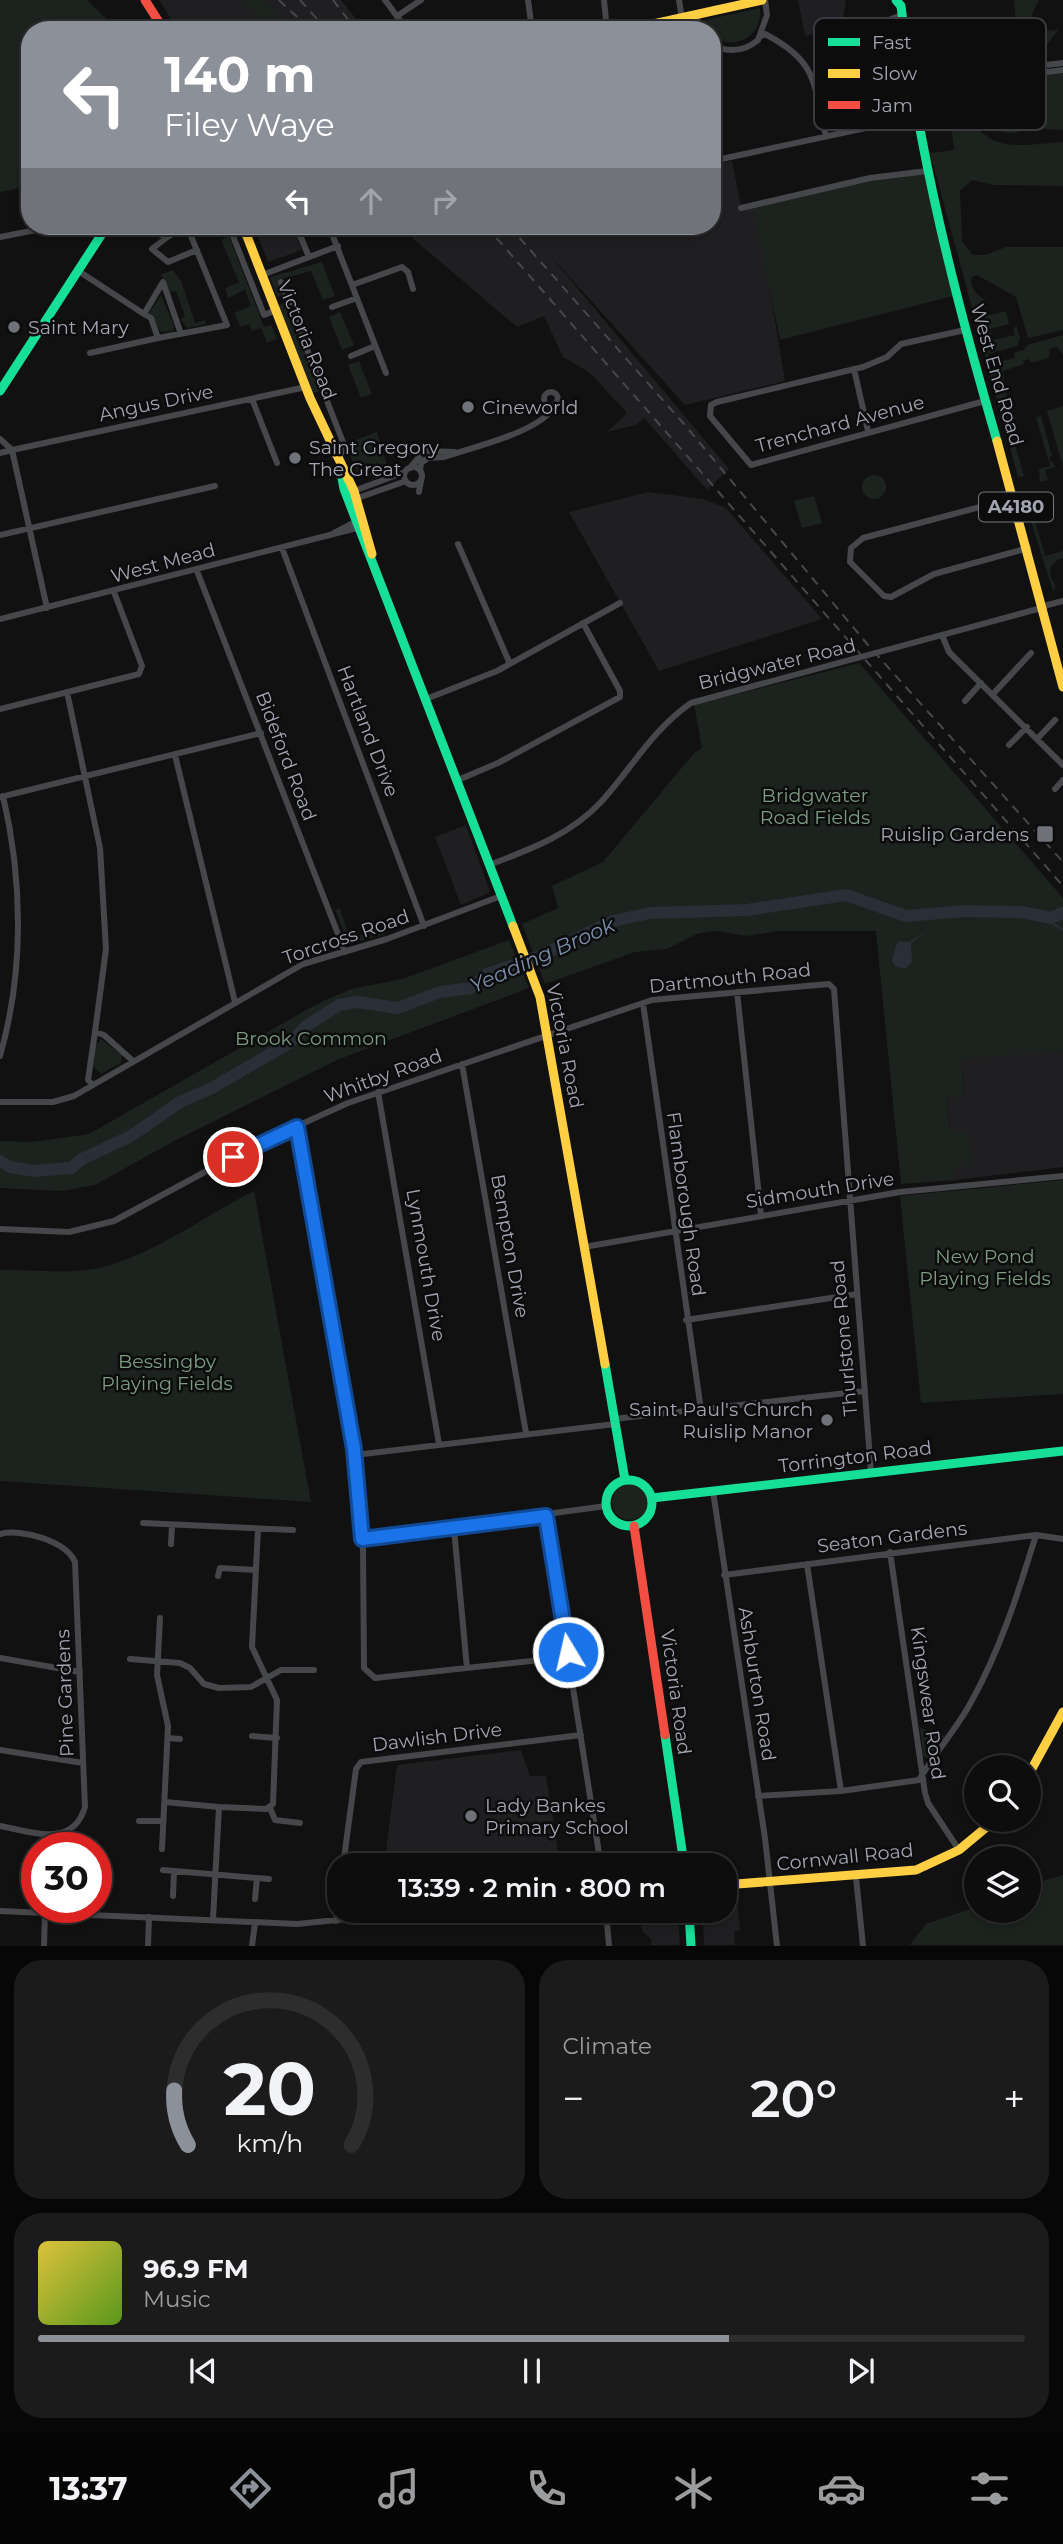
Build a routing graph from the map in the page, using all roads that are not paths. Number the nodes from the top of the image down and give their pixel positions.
1 (145, 0) edge
2 (385, 0) edge
3 (421, 0) edge
4 (528, 0) edge
5 (604, 0) edge
6 (679, 0) edge
7 (759, 0) edge
8 (696, 14) junction
9 (397, 16) junction
10 (682, 18) junction
11 (158, 21) edge
12 (401, 21) edge
13 (531, 21) edge
14 (606, 21) edge
15 (668, 21) edge
16 (698, 21) edge
17 (761, 36) junction
18 (721, 47) edge
19 (814, 83) edge
20 (825, 130) edge
21 (855, 130) edge
22 (919, 130) edge
23 (826, 136) junction
24 (721, 158) edge
25 (927, 171) junction
26 (741, 208) dead end
27 (21, 233) edge
28 (102, 235) edge
29 (162, 235) edge
30 (171, 235) edge
31 (191, 235) edge
32 (233, 235) edge
33 (246, 235) edge
34 (300, 235) edge
35 (333, 235) edge
36 (0, 237) edge
37 (166, 238) junction
38 (338, 246) junction
39 (197, 250) junction
40 (309, 257) junction
41 (80, 272) junction
42 (262, 275) junction
43 (281, 282) dead end
44 (352, 285) junction
45 (413, 289) dead end
46 (286, 298) junction
47 (357, 298) junction
48 (274, 306) junction
49 (332, 307) dead end
50 (144, 314) junction
51 (965, 330) junction
52 (181, 334) junction
53 (158, 338) junction
54 (375, 346) junction
55 (90, 353) dead end
56 (351, 356) dead end
57 (854, 369) junction
58 (386, 373) dead end
59 (306, 387) junction
60 (0, 391) edge
61 (323, 394) junction
62 (310, 398) junction
63 (252, 399) junction
64 (985, 401) junction
65 (535, 425) junction
66 (868, 431) junction
67 (0, 439) edge
68 (12, 450) junction
69 (458, 452) junction
70 (0, 453) edge
71 (335, 456) junction
72 (277, 463) dead end
73 (407, 470) junction
74 (420, 470) junction
75 (409, 483) junction
76 (215, 486) dead end
77 (351, 496) junction
78 (1014, 498) junction
79 (361, 523) junction
80 (29, 528) junction
81 (0, 535) edge
82 (458, 544) dead end
83 (282, 548) junction
84 (1028, 548) junction
85 (197, 571) junction
86 (114, 592) junction
87 (1063, 601) edge
88 (620, 603) dead end
89 (1044, 606) junction
90 (47, 608) junction
91 (0, 619) edge
92 (583, 623) junction
93 (942, 635) junction
94 (1031, 653) dead end
95 (510, 664) junction
96 (981, 683) junction
97 (1063, 687) edge
98 (67, 692) junction
99 (993, 694) junction
100 (426, 699) junction
101 (965, 701) dead end
102 (0, 709) edge
103 (1055, 720) dead end
104 (1027, 727) junction
105 (261, 733) junction
106 (1038, 738) junction
107 (1009, 745) dead end
108 (175, 755) junction
109 (1063, 765) edge
110 (86, 776) junction
111 (458, 780) junction
112 (1063, 780) edge
113 (1055, 789) dead end
114 (1, 797) edge
115 (489, 865) junction
116 (502, 897) junction
117 (424, 926) junction
118 (345, 952) junction
119 (737, 992) junction
120 (235, 1002) junction
121 (643, 1003) junction
122 (95, 1032) junction
123 (546, 1035) junction
124 (0, 1056) edge
125 (133, 1061) junction
126 (462, 1064) junction
127 (92, 1084) junction
128 (378, 1092) junction
129 (0, 1102) edge
130 (297, 1127) junction
131 (1063, 1176) edge
132 (849, 1201) junction
133 (761, 1215) junction
134 (0, 1229) edge
135 (673, 1231) junction
136 (584, 1247) junction
137 (857, 1294) junction
138 (686, 1320) junction
139 (865, 1391) junction
140 (701, 1410) junction
141 (614, 1422) junction
142 (526, 1433) junction
143 (439, 1444) junction
144 (1063, 1451) edge
145 (355, 1455) junction
146 (871, 1472) junction
147 (625, 1480) junction
148 (713, 1491) junction
149 (652, 1498) junction
150 (606, 1506) junction
151 (546, 1516) junction
152 (143, 1523) dead end
153 (172, 1525) junction
154 (634, 1526) junction
155 (258, 1529) junction
156 (454, 1529) junction
157 (293, 1530) dead end
158 (0, 1534) edge
159 (1037, 1535) junction
160 (362, 1539) junction
161 (1063, 1539) edge
162 (172, 1544) dead end
163 (890, 1552) junction
164 (807, 1564) junction
165 (256, 1570) junction
166 (724, 1574) junction
167 (218, 1576) dead end
168 (160, 1618) dead end
169 (568, 1657) junction
170 (0, 1658) edge
171 (130, 1659) dead end
172 (157, 1661) junction
173 (467, 1668) junction
174 (314, 1670) dead end
175 (80, 1672) junction
176 (267, 1679) junction
177 (1063, 1712) edge
178 (582, 1735) junction
179 (253, 1736) dead end
180 (168, 1738) junction
181 (180, 1738) dead end
182 (277, 1738) junction
183 (0, 1750) edge
184 (1039, 1755) edge
185 (83, 1763) junction
186 (924, 1771) junction
187 (841, 1791) junction
188 (758, 1796) junction
189 (164, 1802) junction
190 (219, 1807) junction
191 (270, 1808) junction
192 (139, 1821) dead end
193 (163, 1821) junction
194 (300, 1824) dead end
195 (0, 1826) edge
196 (981, 1832) edge
197 (162, 1849) dead end
198 (959, 1850) junction
199 (345, 1853) edge
200 (599, 1853) edge
201 (679, 1853) edge
202 (163, 1870) dead end
203 (174, 1872) junction
204 (215, 1877) junction
205 (856, 1877) junction
206 (257, 1878) junction
207 (269, 1879) dead end
208 (771, 1882) junction
209 (737, 1884) edge
210 (173, 1896) dead end
211 (255, 1899) dead end
212 (0, 1911) edge
213 (21, 1912) edge
214 (112, 1916) edge
215 (149, 1917) junction
216 (213, 1919) junction
217 (327, 1921) edge
218 (45, 1923) edge
219 (255, 1923) junction
220 (607, 1923) edge
221 (690, 1923) edge
222 (44, 1945) edge
223 (148, 1945) edge
224 (252, 1945) edge
225 (609, 1945) edge
226 (691, 1945) edge
227 (777, 1945) edge
228 (863, 1945) edge

1 - 11 street
2 - 9 street
3 - 9 street
4 - 13 street
5 - 14 street
6 - 10 street
7 - 8 street
7 - 17 street
8 - 10 street
8 - 16 street
9 - 12 street
10 - 15 street
17 - 18 street
17 - 19 street
20 - 23 street
21 - 23 street
22 - 25 street, West End Road / A4180
23 - 24 street
25 - 26 street
25 - 51 street, West End Road / A4180
27 - 36 street
28 - 41 street
29 - 37 street
30 - 37 street
31 - 39 street
32 - 48 street
33 - 42 street, Victoria Road
34 - 40 street
35 - 38 street
37 - 39 street
38 - 40 street
38 - 44 street
39 - 52 street
40 - 42 street
41 - 50 street
41 - 60 street
42 - 48 street, Victoria Road
43 - 46 street
44 - 45 street
44 - 47 street
46 - 48 street
46 - 61 street
47 - 49 street
47 - 54 street
48 - 59 street, Victoria Road
50 - 52 street
50 - 53 street
51 - 57 street, Trenchard Avenue
51 - 64 street, West End Road / A4180
52 - 53 street
53 - 55 street
54 - 56 street
54 - 58 street
57 - 66 street
57 - 66 street, Trenchard Avenue
59 - 62 street, Victoria Road
59 - 63 street, Angus Drive
61 - 62 street
61 - 71 street
62 - 71 street, Victoria Road
63 - 68 street, Angus Drive
63 - 72 street
64 - 66 street, Trenchard Avenue
64 - 78 street, West End Road / A4180
65 - 65 street
65 - 69 street
67 - 68 street
68 - 70 street, Angus Drive
68 - 80 street
69 - 73 street
69 - 74 street
71 - 77 street, Victoria Road
73 - 74 street
73 - 75 street
73 - 77 street
74 - 75 street
75 - 77 street
76 - 80 street
77 - 79 street, Victoria Road
78 - 84 street, West End Road / A4180
78 - 84 street
79 - 83 street, West Mead
79 - 100 street, Victoria Road
80 - 81 street
80 - 90 street
82 - 95 street
83 - 85 street, West Mead
83 - 117 street, Hartland Drive
84 - 89 street, West End Road / A4180
85 - 86 street, West Mead
85 - 105 street, Bideford Road
86 - 90 street, West Mead
86 - 98 street
87 - 89 street, Bridgwater Road
88 - 92 street
89 - 93 street, Bridgwater Road
89 - 97 street, West End Road / A4180
90 - 91 street, West Mead
92 - 95 street
92 - 111 street
93 - 96 street
93 - 115 street, Bridgwater Road
94 - 99 street
95 - 100 street
96 - 99 street
96 - 101 street
98 - 102 street
98 - 110 street
99 - 104 street
100 - 111 street, Victoria Road
103 - 106 street
104 - 106 street
104 - 107 street
105 - 108 street
105 - 118 street, Bideford Road
106 - 109 street
108 - 110 street
108 - 120 street
110 - 114 street
110 - 122 street
111 - 115 street, Victoria Road
112 - 113 street
114 - 124 street
115 - 116 street, Victoria Road
116 - 117 street, Torcross Road
116 - 123 street, Victoria Road
117 - 118 street, Torcross Road
118 - 120 street, Torcross Road
119 - 121 street, Dartmouth Road
119 - 132 street, Dartmouth Road
119 - 133 street
120 - 125 street, Torcross Road
121 - 123 street, Dartmouth Road
121 - 135 street, Flamborough Road
122 - 125 street
122 - 127 street
123 - 126 street, Whitby Road
123 - 136 street, Victoria Road
125 - 127 street, Torcross Road
126 - 128 street, Whitby Road
126 - 142 street, Bempton Drive
127 - 129 street, Torcross Road
128 - 130 street, Whitby Road
128 - 143 street, Lynmouth Drive
130 - 134 street, Whitby Road
130 - 145 street
131 - 132 street, Sidmouth Drive
132 - 133 street, Sidmouth Drive
132 - 137 street, Thurlstone Road
133 - 135 street, Sidmouth Drive
135 - 136 street, Sidmouth Drive
135 - 138 street, Flamborough Road
136 - 141 street, Victoria Road
137 - 138 street
137 - 139 street, Thurlstone Road
138 - 140 street, Flamborough Road
139 - 140 street
139 - 146 street, Thurlstone Road
140 - 141 street
141 - 142 street
141 - 147 street, Victoria Road
142 - 143 street
143 - 145 street
144 - 146 street, Torrington Road
145 - 160 street
146 - 148 street, Torrington Road
147 - 149 street
147 - 150 street
148 - 149 street, Torrington Road
148 - 166 street, Ashburton Road
149 - 154 street
150 - 151 street
150 - 154 street
151 - 156 street
151 - 169 street
152 - 153 street
153 - 155 street
153 - 162 street
154 - 201 street, Victoria Road
155 - 157 street
155 - 165 street
156 - 160 street
156 - 173 street
158 - 175 street, Pine Gardens
159 - 161 street, Seaton Gardens
159 - 163 street, Seaton Gardens
159 - 186 street
160 - 173 street
163 - 164 street, Seaton Gardens
163 - 186 street, Kingswear Road
164 - 166 street, Seaton Gardens
164 - 187 street
165 - 167 street
165 - 176 street
166 - 188 street, Ashburton Road
168 - 172 street
169 - 173 street
169 - 178 street
170 - 175 street
171 - 172 street
172 - 176 street
172 - 180 street
174 - 176 street
175 - 185 street, Pine Gardens
176 - 182 street
177 - 184 street
178 - 199 street, Dawlish Drive
178 - 200 street
179 - 182 street
180 - 181 street
180 - 189 street
182 - 191 street
183 - 185 street
185 - 195 street, Pine Gardens
186 - 187 street
186 - 198 street, Kingswear Road
187 - 188 street
188 - 208 street, Ashburton Road
189 - 190 street
189 - 193 street
190 - 191 street
190 - 204 street
191 - 194 street
192 - 193 street
193 - 197 street
196 - 198 street, Cornwall Road
198 - 205 street, Cornwall Road
202 - 203 street
203 - 204 street
203 - 210 street
204 - 206 street
204 - 216 street
205 - 208 street, Cornwall Road
205 - 228 street
206 - 207 street
206 - 211 street
208 - 209 street, Cornwall Road
208 - 227 street, Ashburton Road
212 - 213 street
214 - 215 street
215 - 216 street
215 - 223 street
216 - 219 street
217 - 219 street
218 - 222 street
219 - 224 street
220 - 225 street
221 - 226 street

